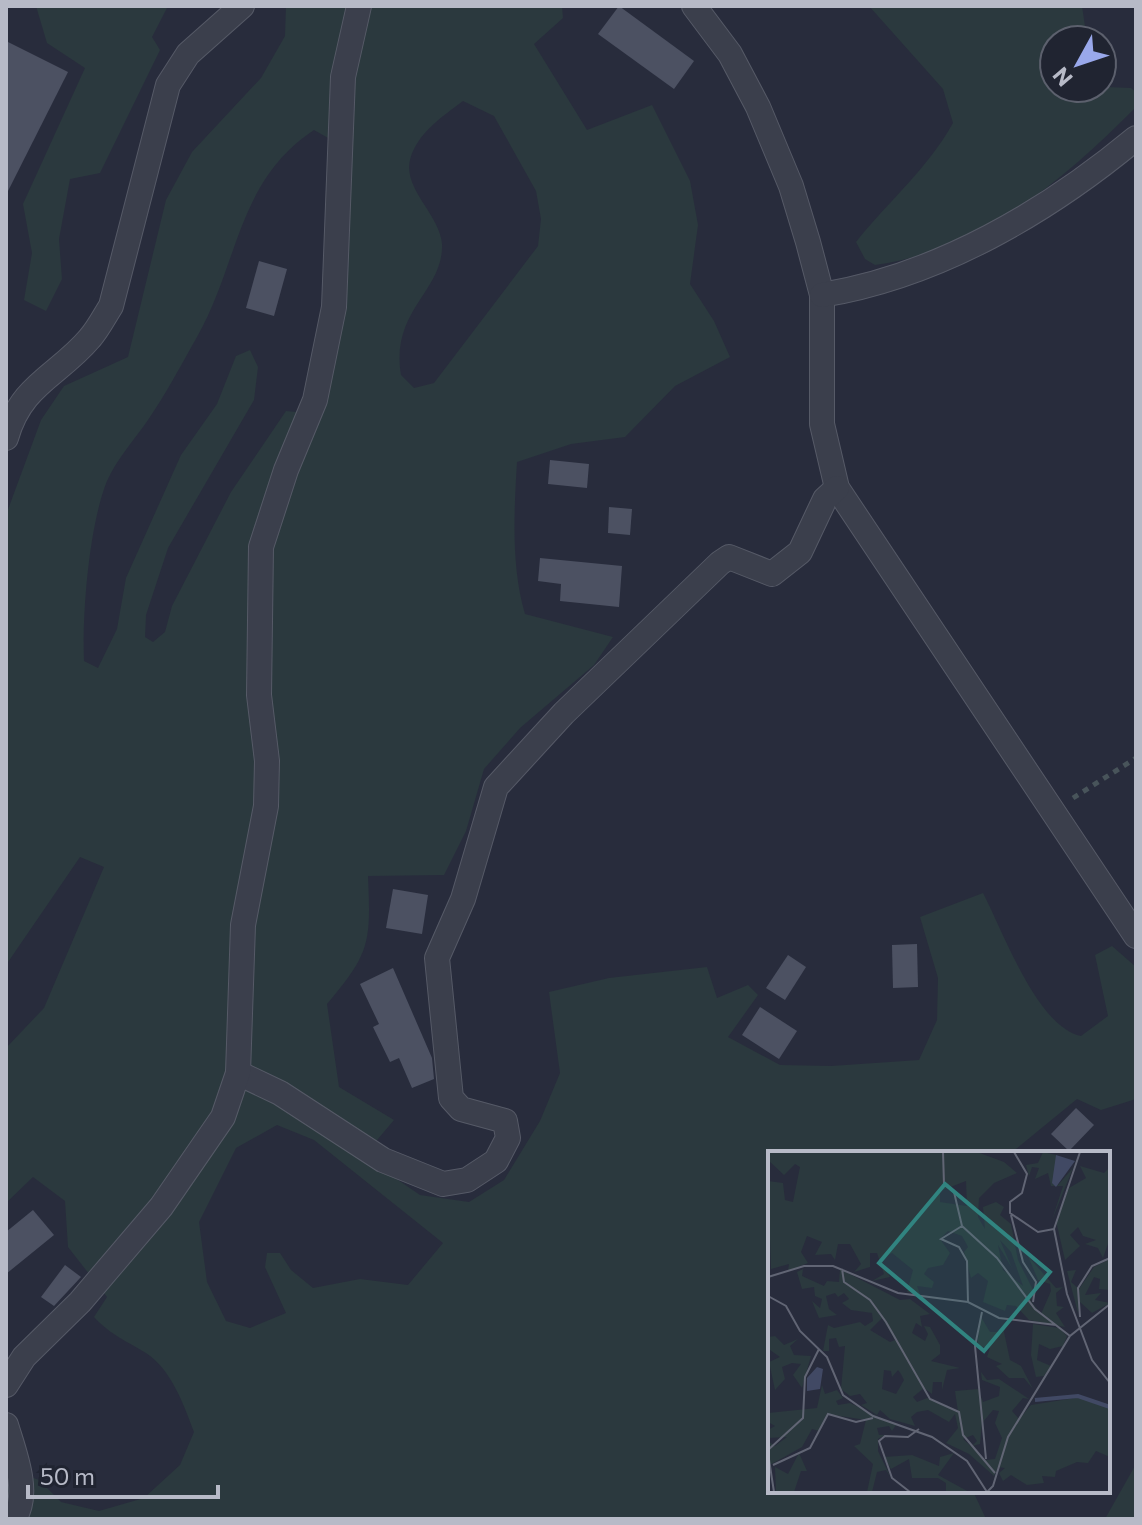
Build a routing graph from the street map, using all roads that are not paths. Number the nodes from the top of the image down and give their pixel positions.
1 (242, 6) edge
2 (359, 6) edge
3 (694, 6) edge
4 (1136, 138) edge
5 (822, 295) junction
6 (6, 438) edge
7 (837, 488) junction
8 (1136, 936) edge
9 (238, 1073) junction
10 (6, 1385) edge
11 (6, 1425) edge
12 (14, 1519) edge

1 - 6 street
2 - 9 street
3 - 5 street
4 - 5 street
5 - 7 street
7 - 8 street
7 - 9 street
9 - 10 street
11 - 12 street

